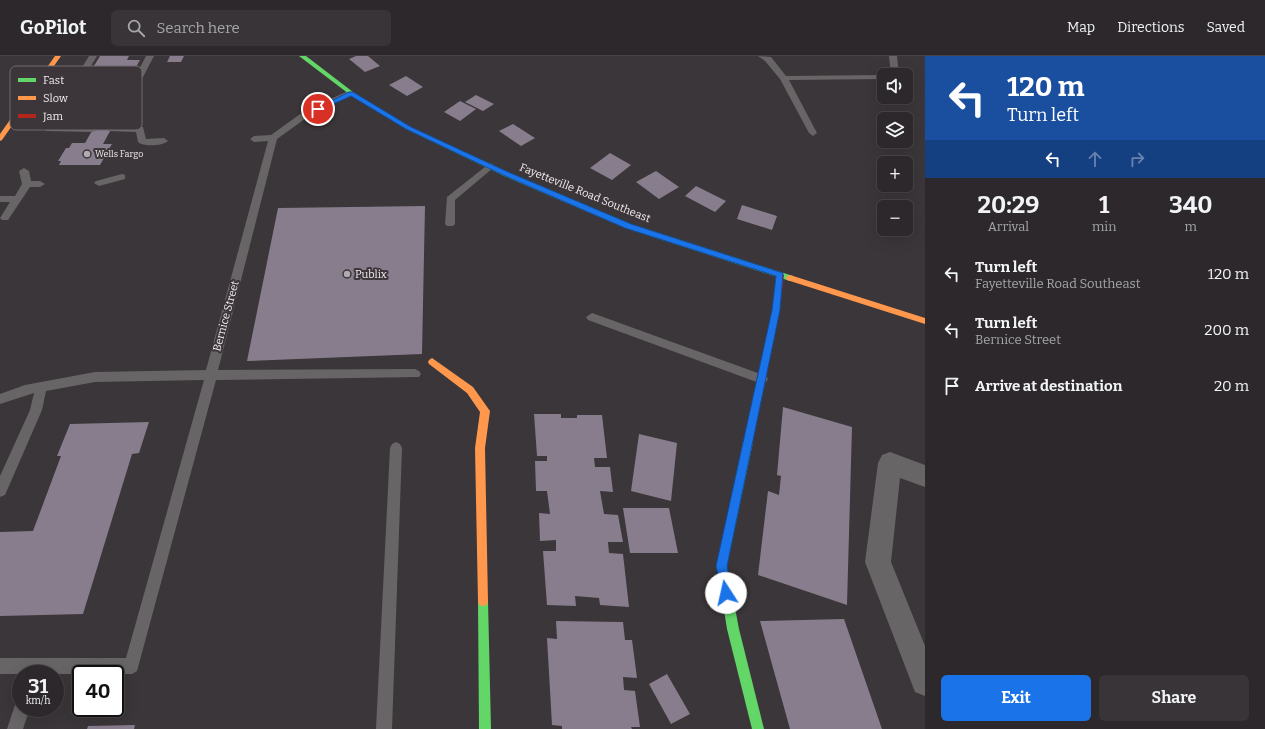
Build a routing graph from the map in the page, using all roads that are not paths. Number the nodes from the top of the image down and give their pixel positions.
1 (58, 56) edge
2 (94, 56) edge
3 (150, 56) edge
4 (302, 56) edge
5 (762, 56) edge
6 (893, 56) edge
7 (51, 66) edge
8 (88, 66) edge
9 (894, 68) edge
10 (142, 71) edge
11 (877, 77) edge
12 (784, 78) junction
13 (351, 93) junction
14 (10, 125) edge
15 (140, 130) edge
16 (813, 133) dead end
17 (273, 138) junction
18 (0, 139) edge
19 (254, 139) dead end
20 (164, 141) dead end
21 (490, 166) junction
22 (24, 171) dead end
23 (122, 177) dead end
24 (99, 183) dead end
25 (27, 184) junction
26 (40, 184) dead end
27 (16, 199) junction
28 (0, 200) edge
29 (6, 218) dead end
30 (450, 224) dead end
31 (780, 275) junction
32 (592, 316) dead end
33 (925, 321) edge
34 (432, 362) dead end
35 (415, 374) dead end
36 (210, 375) junction
37 (762, 379) junction
38 (41, 387) junction
39 (0, 399) edge
40 (396, 448) dead end
41 (925, 476) edge
42 (0, 491) edge
43 (0, 666) edge
44 (12, 667) edge
45 (64, 669) edge
46 (925, 682) edge
47 (19, 717) edge
48 (15, 729) edge
49 (384, 729) edge
50 (485, 729) edge
51 (758, 729) edge

1 - 7 street
2 - 8 lane
3 - 10 lane
4 - 13 street, Fayetteville Road Southeast
5 - 12 lane
6 - 9 lane
11 - 12 lane
12 - 16 lane
13 - 17 lane
13 - 21 street, Fayetteville Road Southeast
14 - 18 street
15 - 20 lane
17 - 19 lane
17 - 36 lane, Bernice Street
21 - 30 lane
21 - 31 street, Fayetteville Road Southeast
22 - 25 lane
23 - 24 lane
25 - 26 lane
25 - 27 lane
27 - 28 lane
27 - 29 lane
31 - 33 street, Fayetteville Road Southeast
31 - 37 street
32 - 37 lane
34 - 50 street
35 - 36 lane
36 - 38 lane
36 - 45 lane, Bernice Street
37 - 51 street
38 - 39 lane
38 - 42 lane
40 - 49 lane
41 - 46 street
43 - 44 lane
47 - 48 lane

